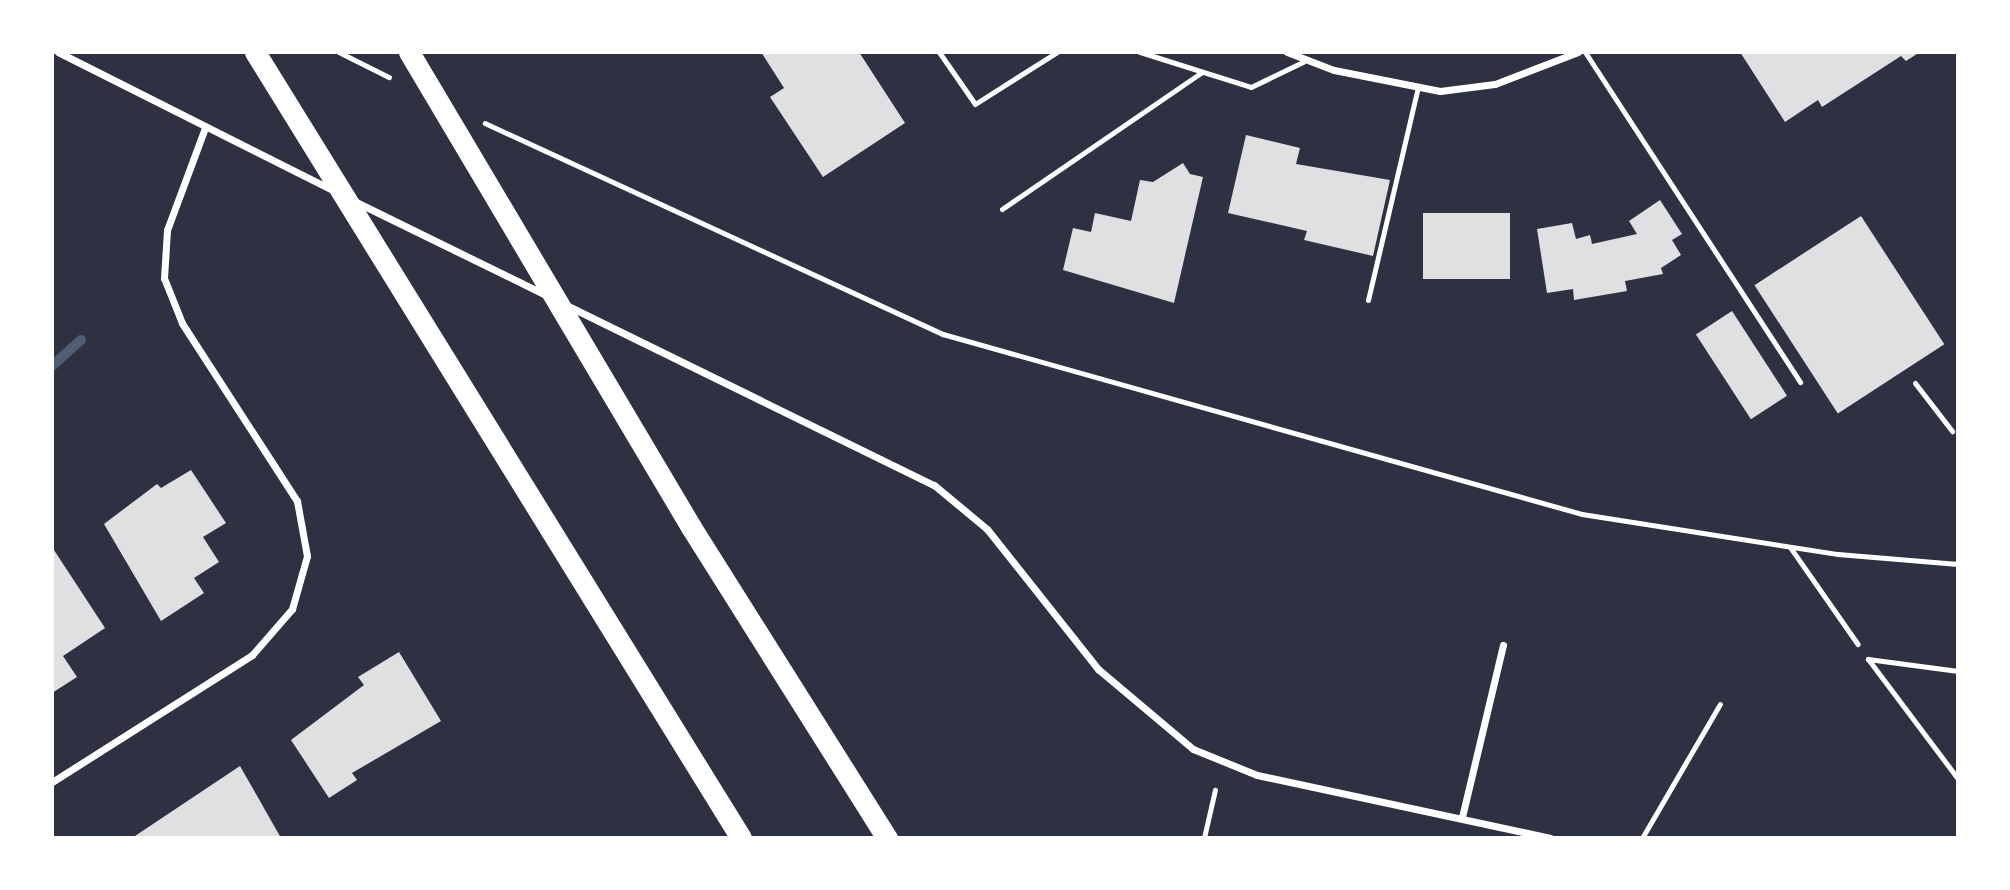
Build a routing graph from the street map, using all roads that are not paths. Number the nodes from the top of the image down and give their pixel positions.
1 (58, 52) edge
2 (255, 52) edge
3 (409, 52) edge
4 (939, 52) edge
5 (1057, 52) edge
6 (1140, 52) edge
7 (1287, 52) edge
8 (1578, 52) edge
9 (1585, 52) edge
10 (1303, 62) junction
11 (1202, 72) junction
12 (1418, 86) junction
13 (205, 128) junction
14 (1002, 209) dead end
15 (1368, 300) dead end
16 (1800, 382) dead end
17 (1915, 383) dead end
18 (1952, 431) dead end
19 (1503, 645) dead end
20 (1958, 671) edge
21 (1720, 704) dead end
22 (1958, 779) edge
23 (52, 782) edge
24 (1462, 817) junction
25 (741, 838) edge
26 (887, 838) edge
27 (1550, 838) edge
28 (1642, 838) edge

1 - 13 street
2 - 25 highway
3 - 26 highway
4 - 5 lane
6 - 11 lane
7 - 10 street
8 - 12 street
9 - 16 lane
10 - 11 lane
10 - 12 street
11 - 14 lane
12 - 15 lane
13 - 23 street
13 - 24 street
17 - 18 lane
19 - 24 street
20 - 22 lane
21 - 28 lane
24 - 27 street

